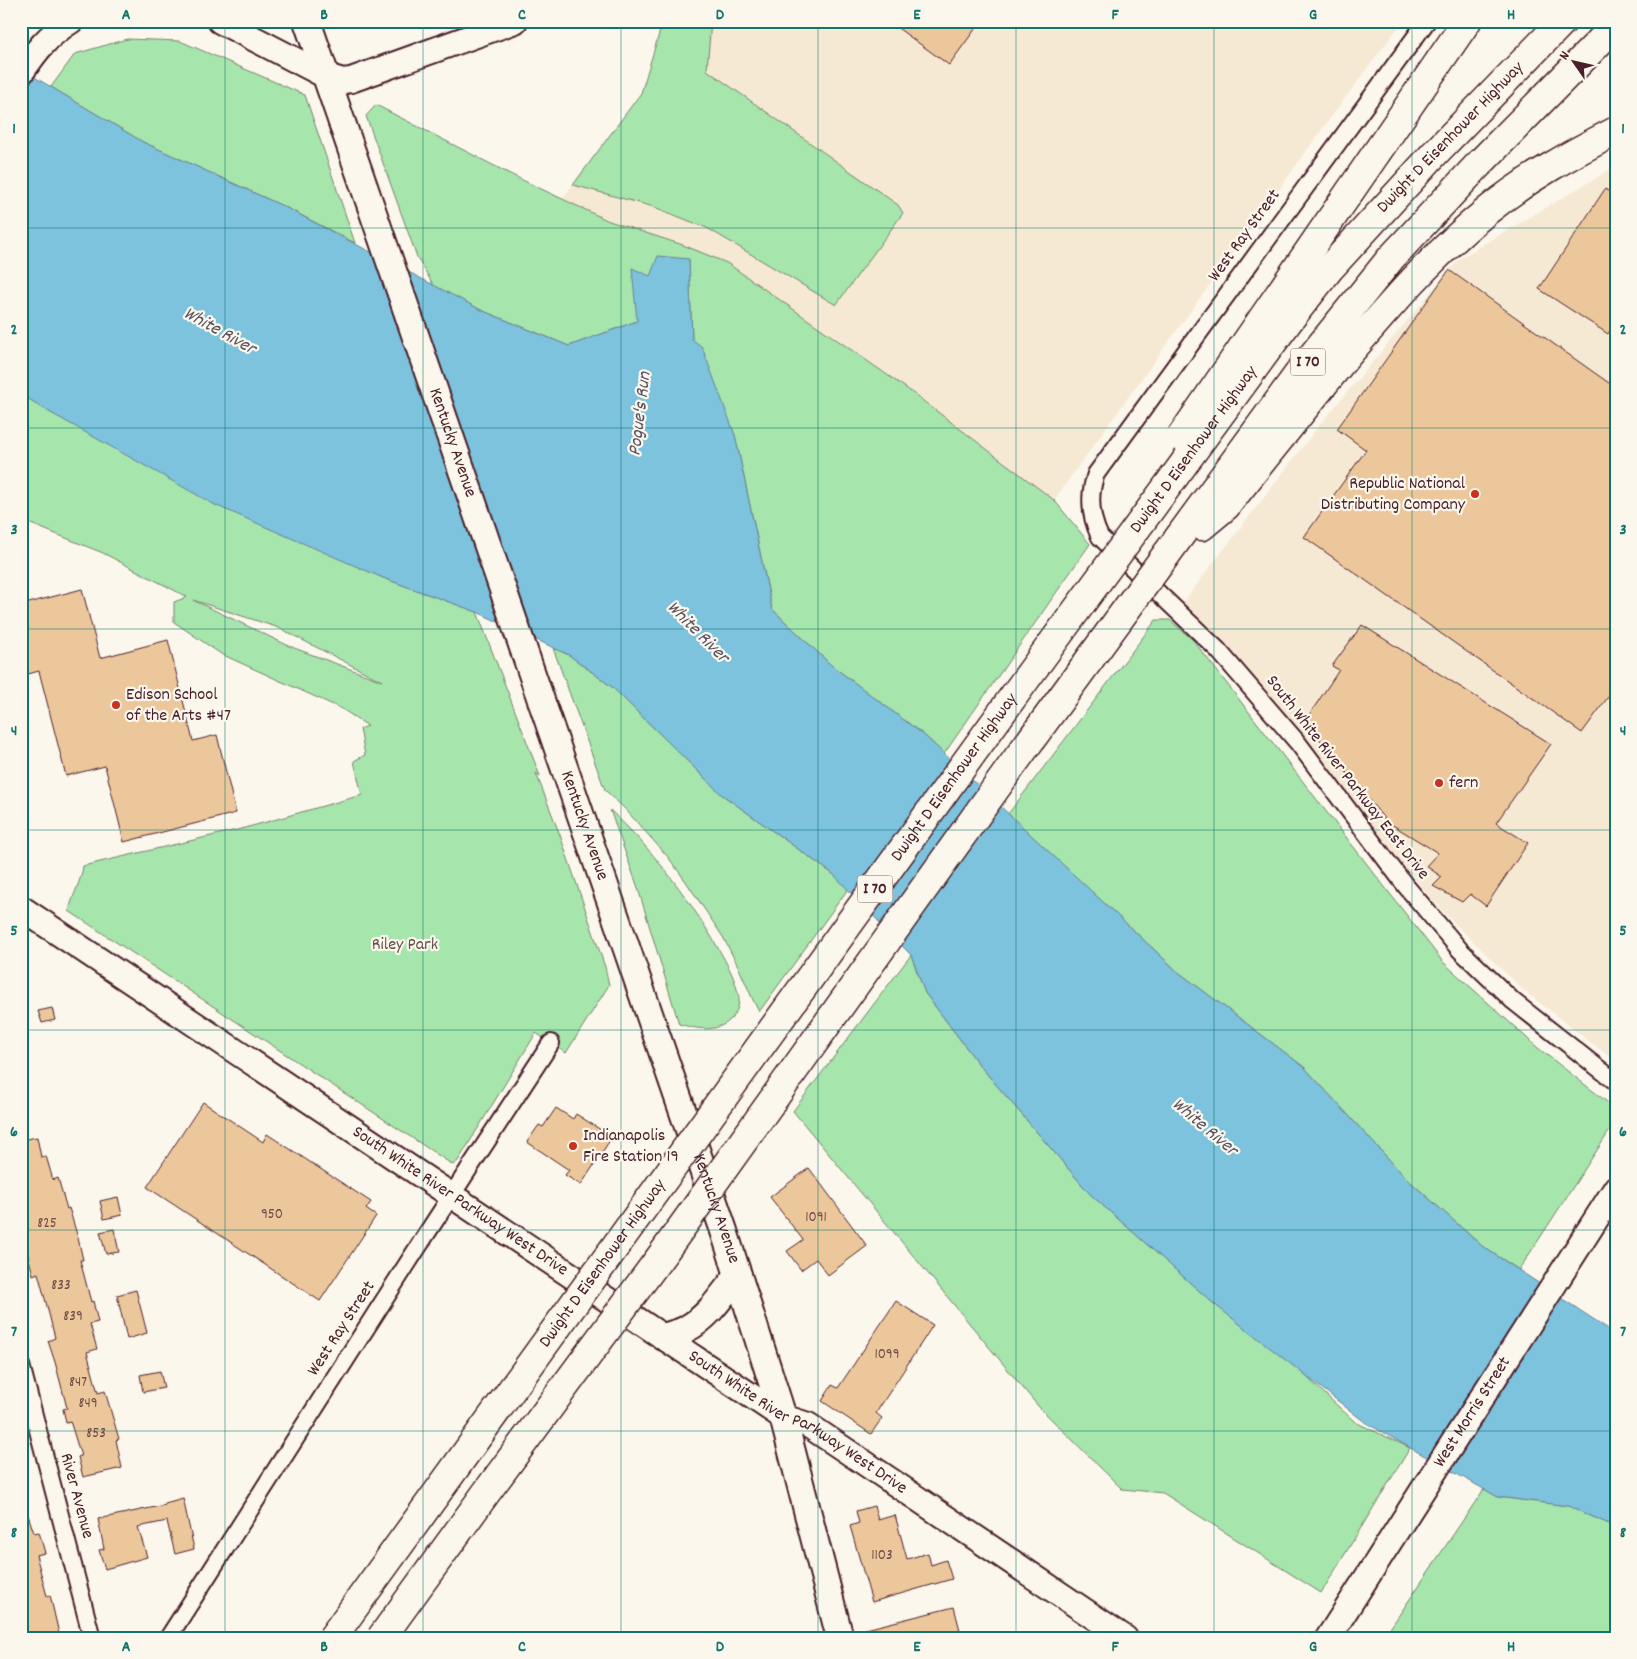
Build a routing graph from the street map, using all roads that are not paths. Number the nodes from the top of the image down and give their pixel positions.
1 (71, 21) edge
2 (220, 21) edge
3 (307, 21) edge
4 (515, 21) edge
5 (1427, 21) edge
6 (1467, 21) edge
7 (1563, 21) edge
8 (1616, 25) edge
9 (21, 73) edge
10 (326, 76) junction
11 (1616, 131) edge
12 (1096, 474) joint
13 (1166, 555) junction
14 (1026, 679) junction
15 (21, 908) edge
16 (551, 1043) dead end
17 (1616, 1082) edge
18 (1616, 1188) edge
19 (451, 1195) junction
20 (738, 1275) junction
21 (664, 1337) junction
22 (21, 1365) edge
23 (784, 1417) junction
24 (92, 1638) edge
25 (168, 1638) edge
26 (332, 1638) edge
27 (381, 1638) edge
28 (840, 1638) edge
29 (1125, 1638) edge
30 (1328, 1638) edge

1 - 9 street
2 - 10 street
3 - 10 main road, Kentucky Avenue
4 - 10 street
5 - 12 street, West Ray Street
6 - 14 highway, bridge
7 - 14 highway, Dwight D Eisenhower Highway / I 70, bridge
8 - 13 highway, I 70
10 - 20 main road, Kentucky Avenue
11 - 13 highway
12 - 17 street, South White River Parkway East Drive
13 - 27 highway, I 70, bridge
14 - 26 highway, Dwight D Eisenhower Highway / I 70, bridge
15 - 19 street, South White River Parkway West Drive
16 - 19 street, West Ray Street
18 - 30 street, West Morris Street
19 - 21 street, South White River Parkway West Drive
19 - 25 street, West Ray Street
20 - 21 main road
20 - 23 main road, Kentucky Avenue
21 - 23 street, South White River Parkway West Drive
22 - 24 street, River Avenue
23 - 28 main road, Kentucky Avenue
23 - 29 street, South White River Parkway West Drive

